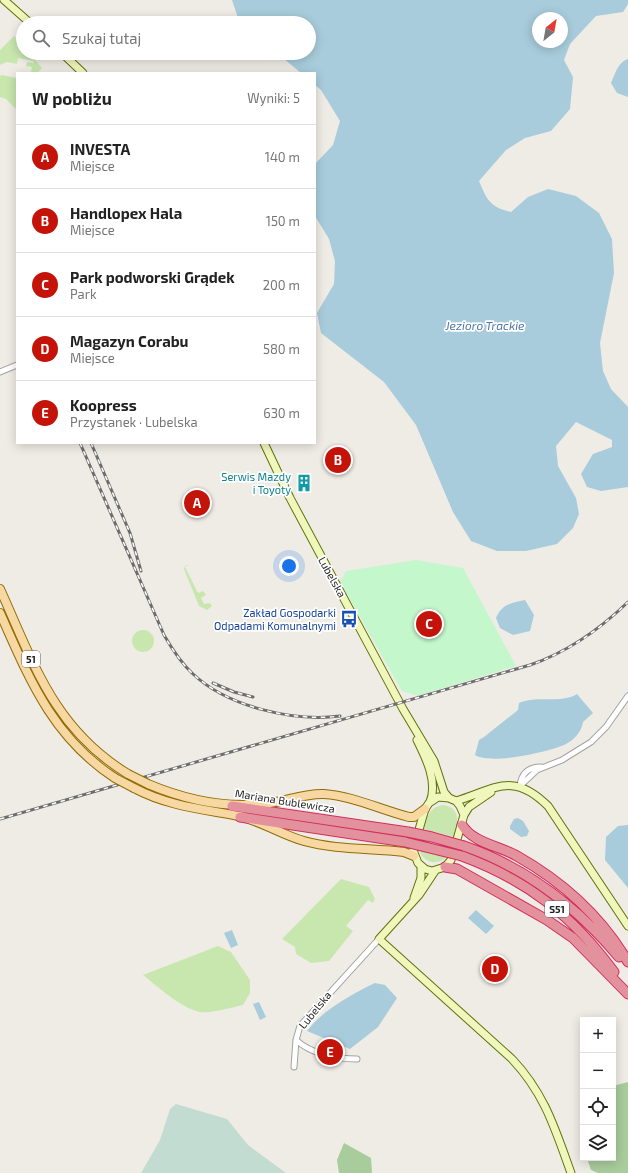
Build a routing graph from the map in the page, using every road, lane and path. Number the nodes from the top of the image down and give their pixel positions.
1 (4, 0) edge
2 (22, 16) edge
3 (69, 60) edge
4 (82, 72) edge
5 (16, 365) edge
6 (0, 372) edge
7 (264, 444) edge
8 (0, 589) edge
9 (0, 613) edge
10 (628, 696) edge
11 (403, 709) junction
12 (520, 786) junction
13 (453, 800) junction
14 (232, 806) junction
15 (427, 806) junction
16 (464, 815) junction
17 (240, 817) junction
18 (462, 825) junction
19 (414, 856) junction
20 (421, 866) junction
21 (445, 867) junction
22 (435, 871) junction
23 (413, 900) junction
24 (628, 926) edge
25 (379, 939) junction
26 (628, 962) edge
27 (628, 968) edge
28 (628, 991) edge
29 (628, 994) edge
30 (296, 1040) junction
31 (357, 1059) dead end
32 (294, 1067) dead end
33 (571, 1173) edge

1 - 2 street
3 - 4 street
5 - 6 street
7 - 11 street, Lubelska
8 - 14 main road, Mariana Bublewicza / 51, bridge
9 - 17 main road, Mariana Bublewicza / 51, bridge
10 - 12 street
11 - 13 street, Lubelska
11 - 15 street, Lubelska
12 - 13 street
12 - 16 street
12 - 24 street
13 - 15 street
13 - 16 street, Lubelska
14 - 15 main road
14 - 27 highway, Mariana Bublewicza / S51, bridge
15 - 19 street, Lubelska
16 - 18 street
17 - 19 main road
17 - 28 highway, Mariana Bublewicza / S51, bridge
18 - 21 street
18 - 26 highway
19 - 20 street
20 - 22 street
20 - 23 street
21 - 22 street
21 - 29 highway
22 - 23 street
23 - 25 street
25 - 30 street, Lubelska
25 - 33 street
30 - 31 street
30 - 32 street, Lubelska

